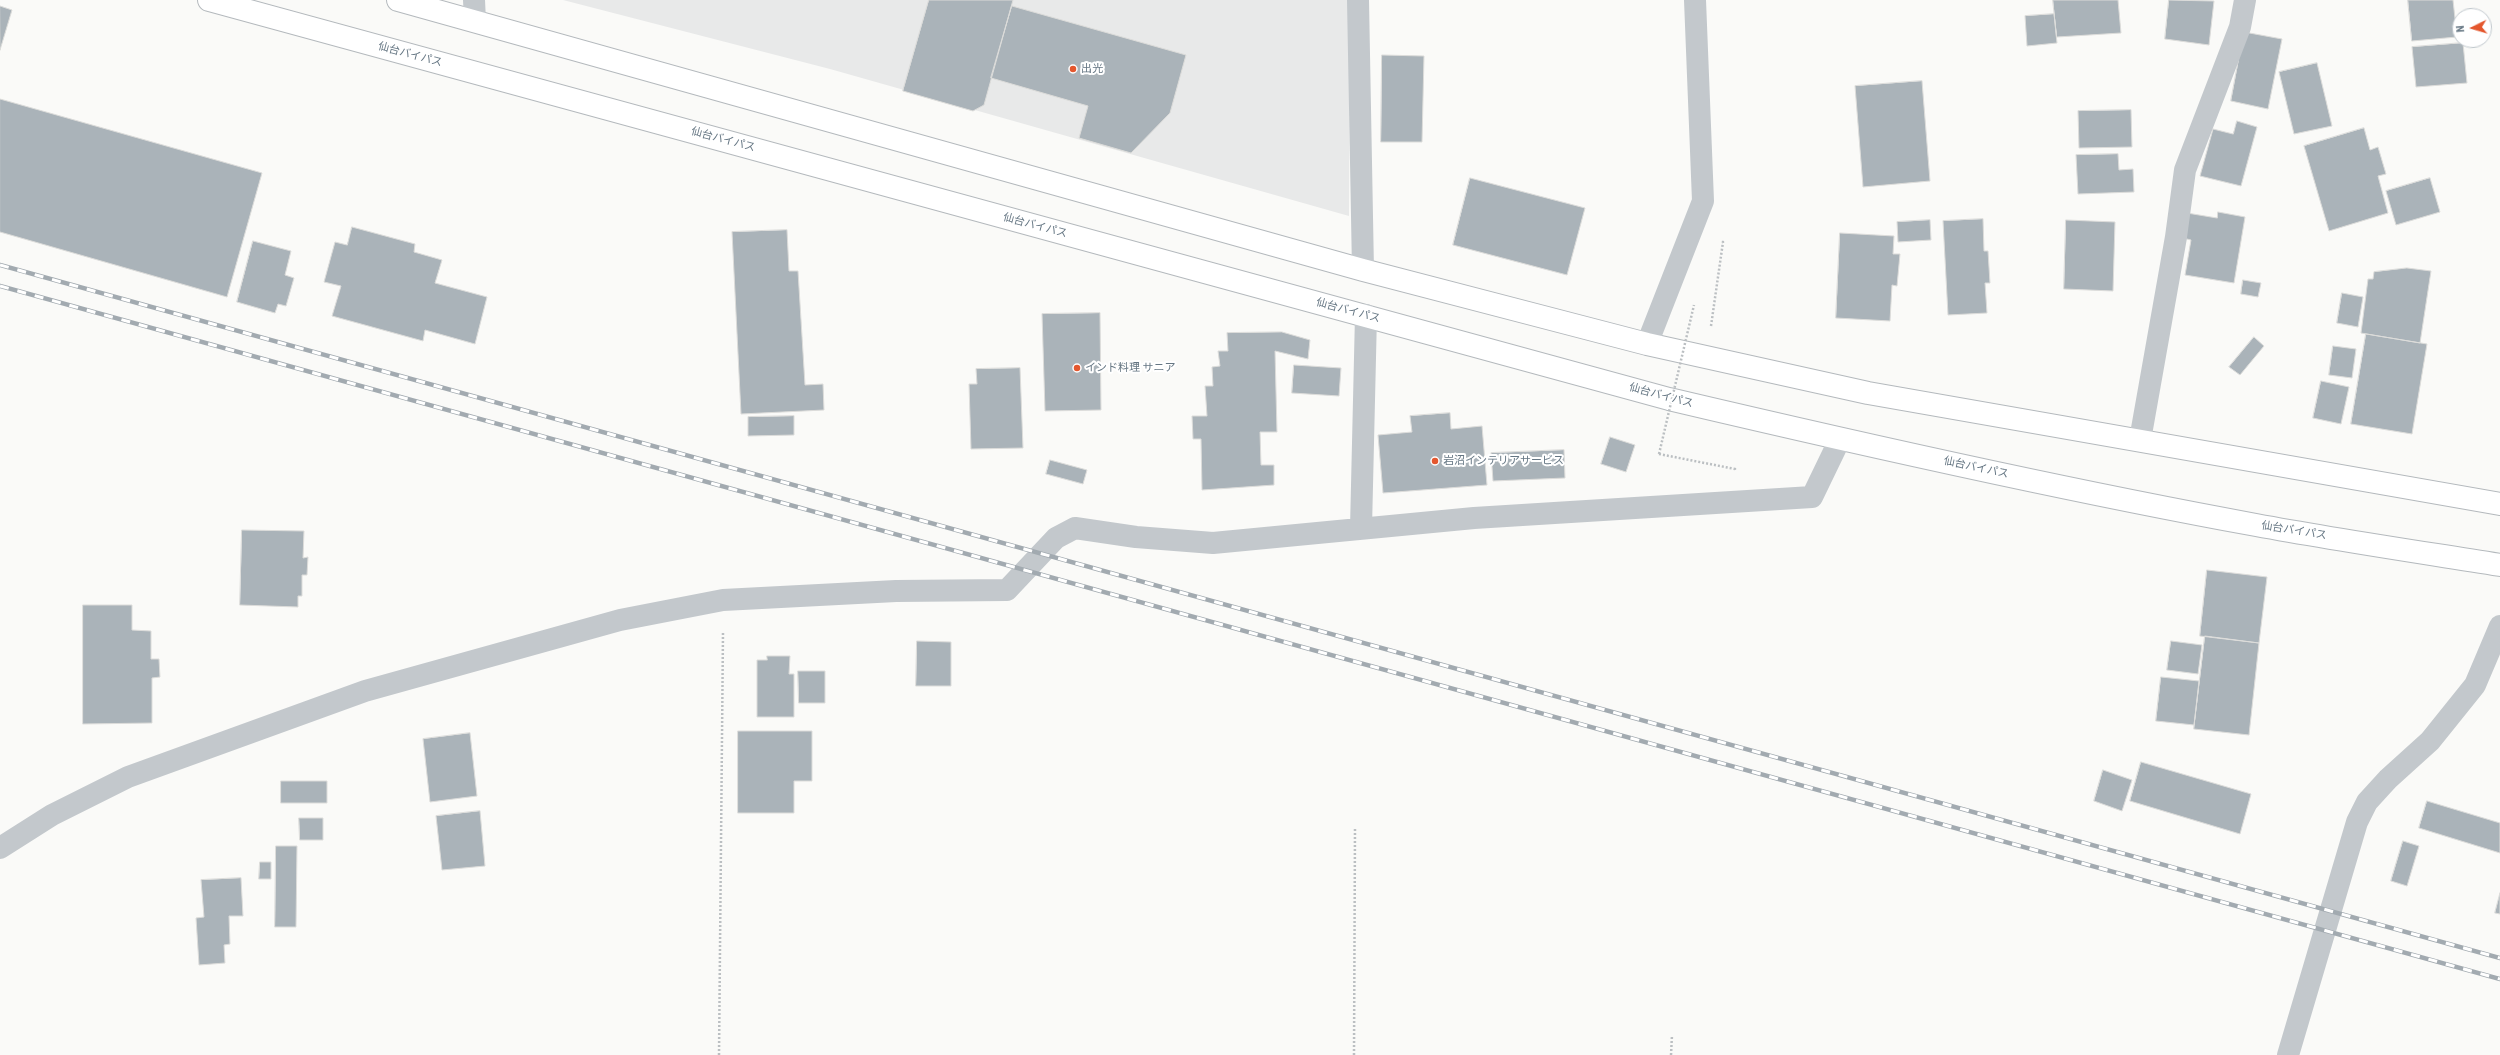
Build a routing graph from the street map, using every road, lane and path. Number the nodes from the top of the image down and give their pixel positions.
1 (209, 0) edge
2 (398, 0) edge
3 (1358, 0) edge
4 (1695, 0) edge
5 (2245, 0) edge
6 (474, 10) edge
7 (1363, 270) junction
8 (1694, 305) dead end
9 (1714, 306) dead end
10 (1366, 315) junction
11 (1711, 329) dead end
12 (1646, 344) junction
13 (1840, 439) junction
14 (2140, 440) junction
15 (1659, 454) dead end
16 (2500, 504) edge
17 (1361, 528) junction
18 (2500, 565) edge
19 (723, 600) junction
20 (2500, 626) edge
21 (1355, 828) dead end
22 (0, 848) edge
23 (1672, 1035) dead end
24 (719, 1055) edge
25 (1354, 1055) edge
26 (1671, 1055) edge
27 (2288, 1055) edge

1 - 10 highway, 仙台バイパス
2 - 6 highway
3 - 7 street
4 - 12 street
5 - 14 street
6 - 7 highway
7 - 12 highway
8 - 15 path, bridge
9 - 11 path
10 - 13 highway, 仙台バイパス
10 - 17 street
12 - 14 highway
13 - 17 street
13 - 18 highway, 仙台バイパス
14 - 16 highway
17 - 19 street
19 - 22 street
19 - 24 path
20 - 27 street
21 - 25 path
23 - 26 path

